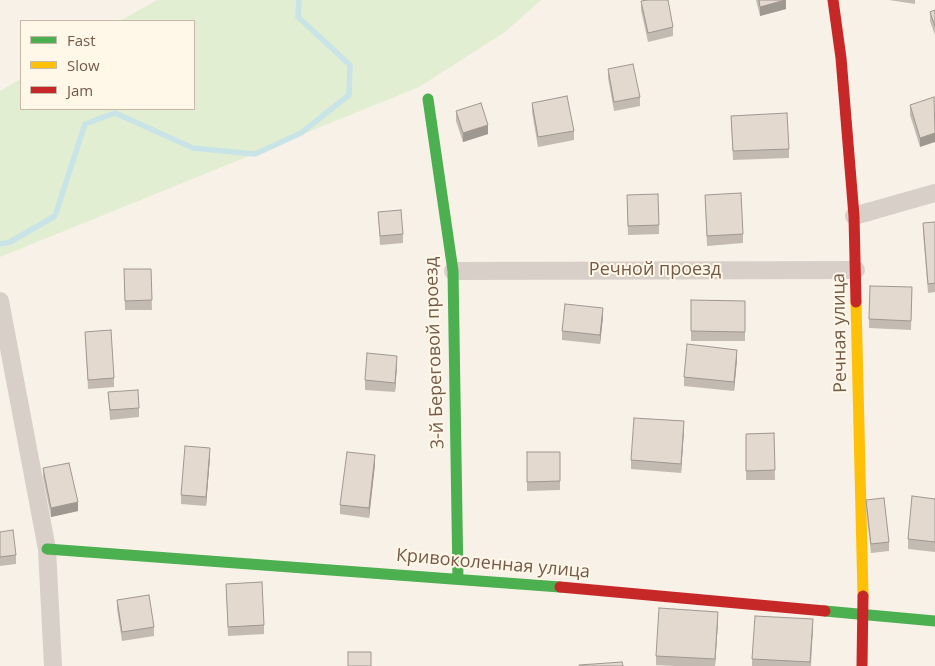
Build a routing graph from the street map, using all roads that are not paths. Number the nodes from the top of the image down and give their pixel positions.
1 (833, 0) edge
2 (428, 99) dead end
3 (935, 193) edge
4 (854, 216) junction
5 (856, 270) junction
6 (453, 271) junction
7 (0, 300) edge
8 (47, 549) junction
9 (458, 579) junction
10 (863, 615) junction
11 (935, 621) edge
12 (53, 666) edge
13 (862, 666) edge

1 - 4 street, Речная улица
2 - 6 street, 3-й Береговой проезд
3 - 4 street
4 - 5 street, Речная улица
5 - 6 street, Речной проезд
5 - 10 street, Речная улица
6 - 9 street, 3-й Береговой проезд
7 - 8 street
8 - 9 street, Кривоколенная улица
8 - 12 street
9 - 10 street, Кривоколенная улица
10 - 11 street, Кривоколенная улица
10 - 13 street, Речная улица

